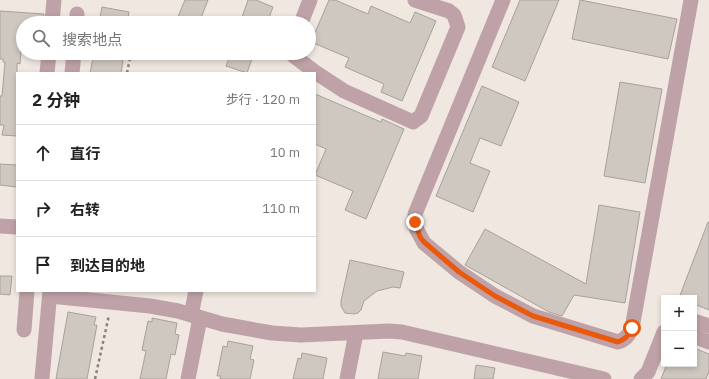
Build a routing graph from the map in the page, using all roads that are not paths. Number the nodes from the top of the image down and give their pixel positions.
1 (54, 0) edge
2 (310, 0) edge
3 (415, 0) edge
4 (503, 0) edge
5 (691, 0) edge
6 (53, 16) edge
7 (304, 16) edge
8 (48, 60) edge
9 (73, 60) edge
10 (299, 60) edge
11 (47, 72) edge
12 (72, 72) edge
13 (315, 72) edge
14 (316, 73) edge
15 (0, 226) edge
16 (16, 227) edge
17 (27, 292) edge
18 (196, 292) edge
19 (50, 294) edge
20 (195, 317) junction
21 (697, 322) edge
22 (709, 326) edge
23 (24, 330) dead end
24 (356, 333) junction
25 (697, 337) edge
26 (661, 340) edge
27 (709, 342) edge
28 (42, 378) dead end
29 (188, 379) edge
30 (348, 379) edge
31 (604, 379) edge
32 (641, 379) edge

1 - 6 lane
2 - 7 lane
3 - 14 lane
4 - 5 lane
8 - 11 lane
9 - 12 lane
10 - 13 lane
15 - 16 lane
17 - 23 lane
18 - 20 lane
19 - 20 lane
19 - 28 lane
20 - 24 lane
20 - 29 lane
21 - 22 lane
24 - 30 lane
24 - 31 lane
25 - 27 lane
26 - 32 lane

